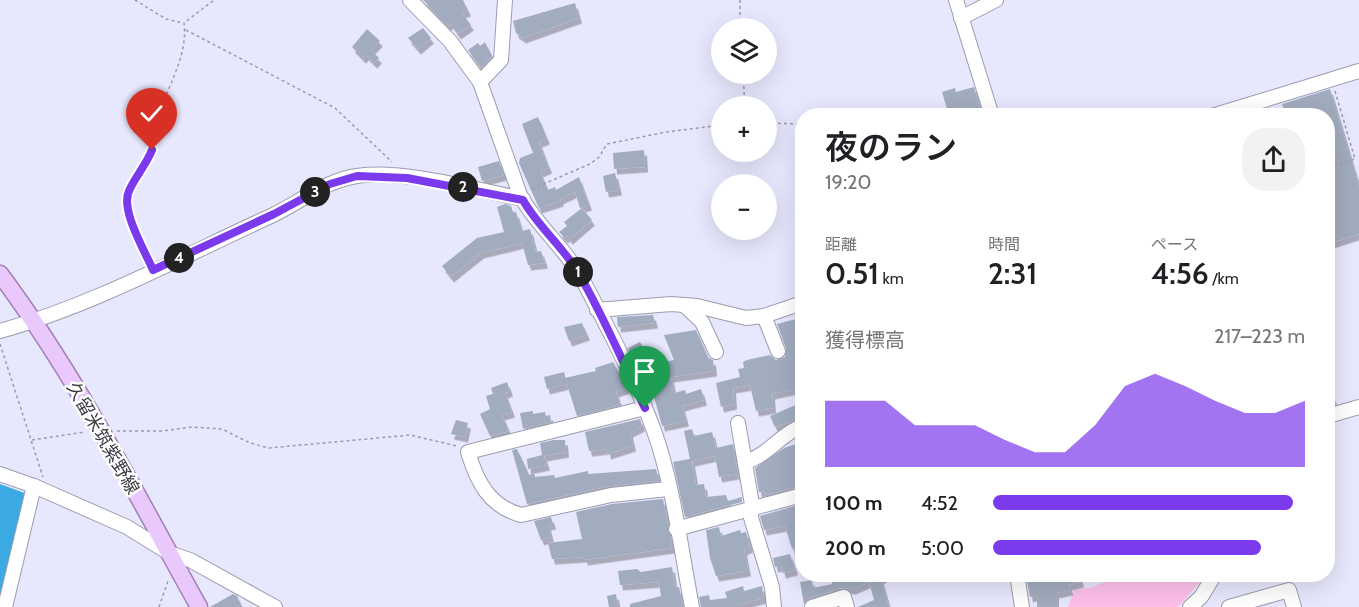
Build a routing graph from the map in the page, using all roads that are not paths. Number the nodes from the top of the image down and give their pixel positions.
1 (410, 0) edge
2 (505, 0) edge
3 (956, 0) edge
4 (996, 0) edge
5 (962, 18) junction
6 (1359, 70) edge
7 (480, 81) junction
8 (990, 108) edge
9 (1238, 108) edge
10 (522, 197) junction
11 (0, 274) edge
12 (684, 305) junction
13 (795, 305) edge
14 (597, 310) junction
15 (764, 316) junction
16 (35, 321) junction
17 (0, 331) edge
18 (778, 351) dead end
19 (716, 352) dead end
20 (1359, 406) edge
21 (645, 408) junction
22 (1335, 414) edge
23 (738, 423) dead end
24 (795, 429) edge
25 (745, 462) junction
26 (0, 474) edge
27 (40, 488) junction
28 (668, 489) junction
29 (795, 497) edge
30 (751, 510) junction
31 (676, 529) junction
32 (169, 553) junction
33 (1017, 582) edge
34 (1210, 582) edge
35 (1017, 606) edge
36 (5, 607) edge
37 (199, 607) edge
38 (275, 607) edge
39 (692, 607) edge
40 (774, 607) edge
41 (812, 607) edge
42 (847, 607) edge
43 (1190, 607) edge
44 (1230, 607) edge
45 (1294, 607) edge

1 - 7 street
2 - 7 street
3 - 5 street
4 - 5 street
5 - 8 street
6 - 9 street
7 - 10 street
10 - 14 street
10 - 16 street
11 - 16 main road, 久留米筑紫野線
12 - 14 street
12 - 15 street
12 - 19 street
13 - 15 street
14 - 21 street
15 - 18 street
16 - 17 street
16 - 32 main road, 久留米筑紫野線
20 - 22 street
21 - 28 street
21 - 28 street
23 - 25 street
24 - 25 street
25 - 30 street
26 - 27 street
27 - 32 street
27 - 36 street
28 - 31 street
29 - 30 street
30 - 31 street
30 - 40 street
31 - 39 street
32 - 37 main road, 久留米筑紫野線
32 - 38 street
33 - 35 street
34 - 43 street
41 - 42 street
44 - 45 street

